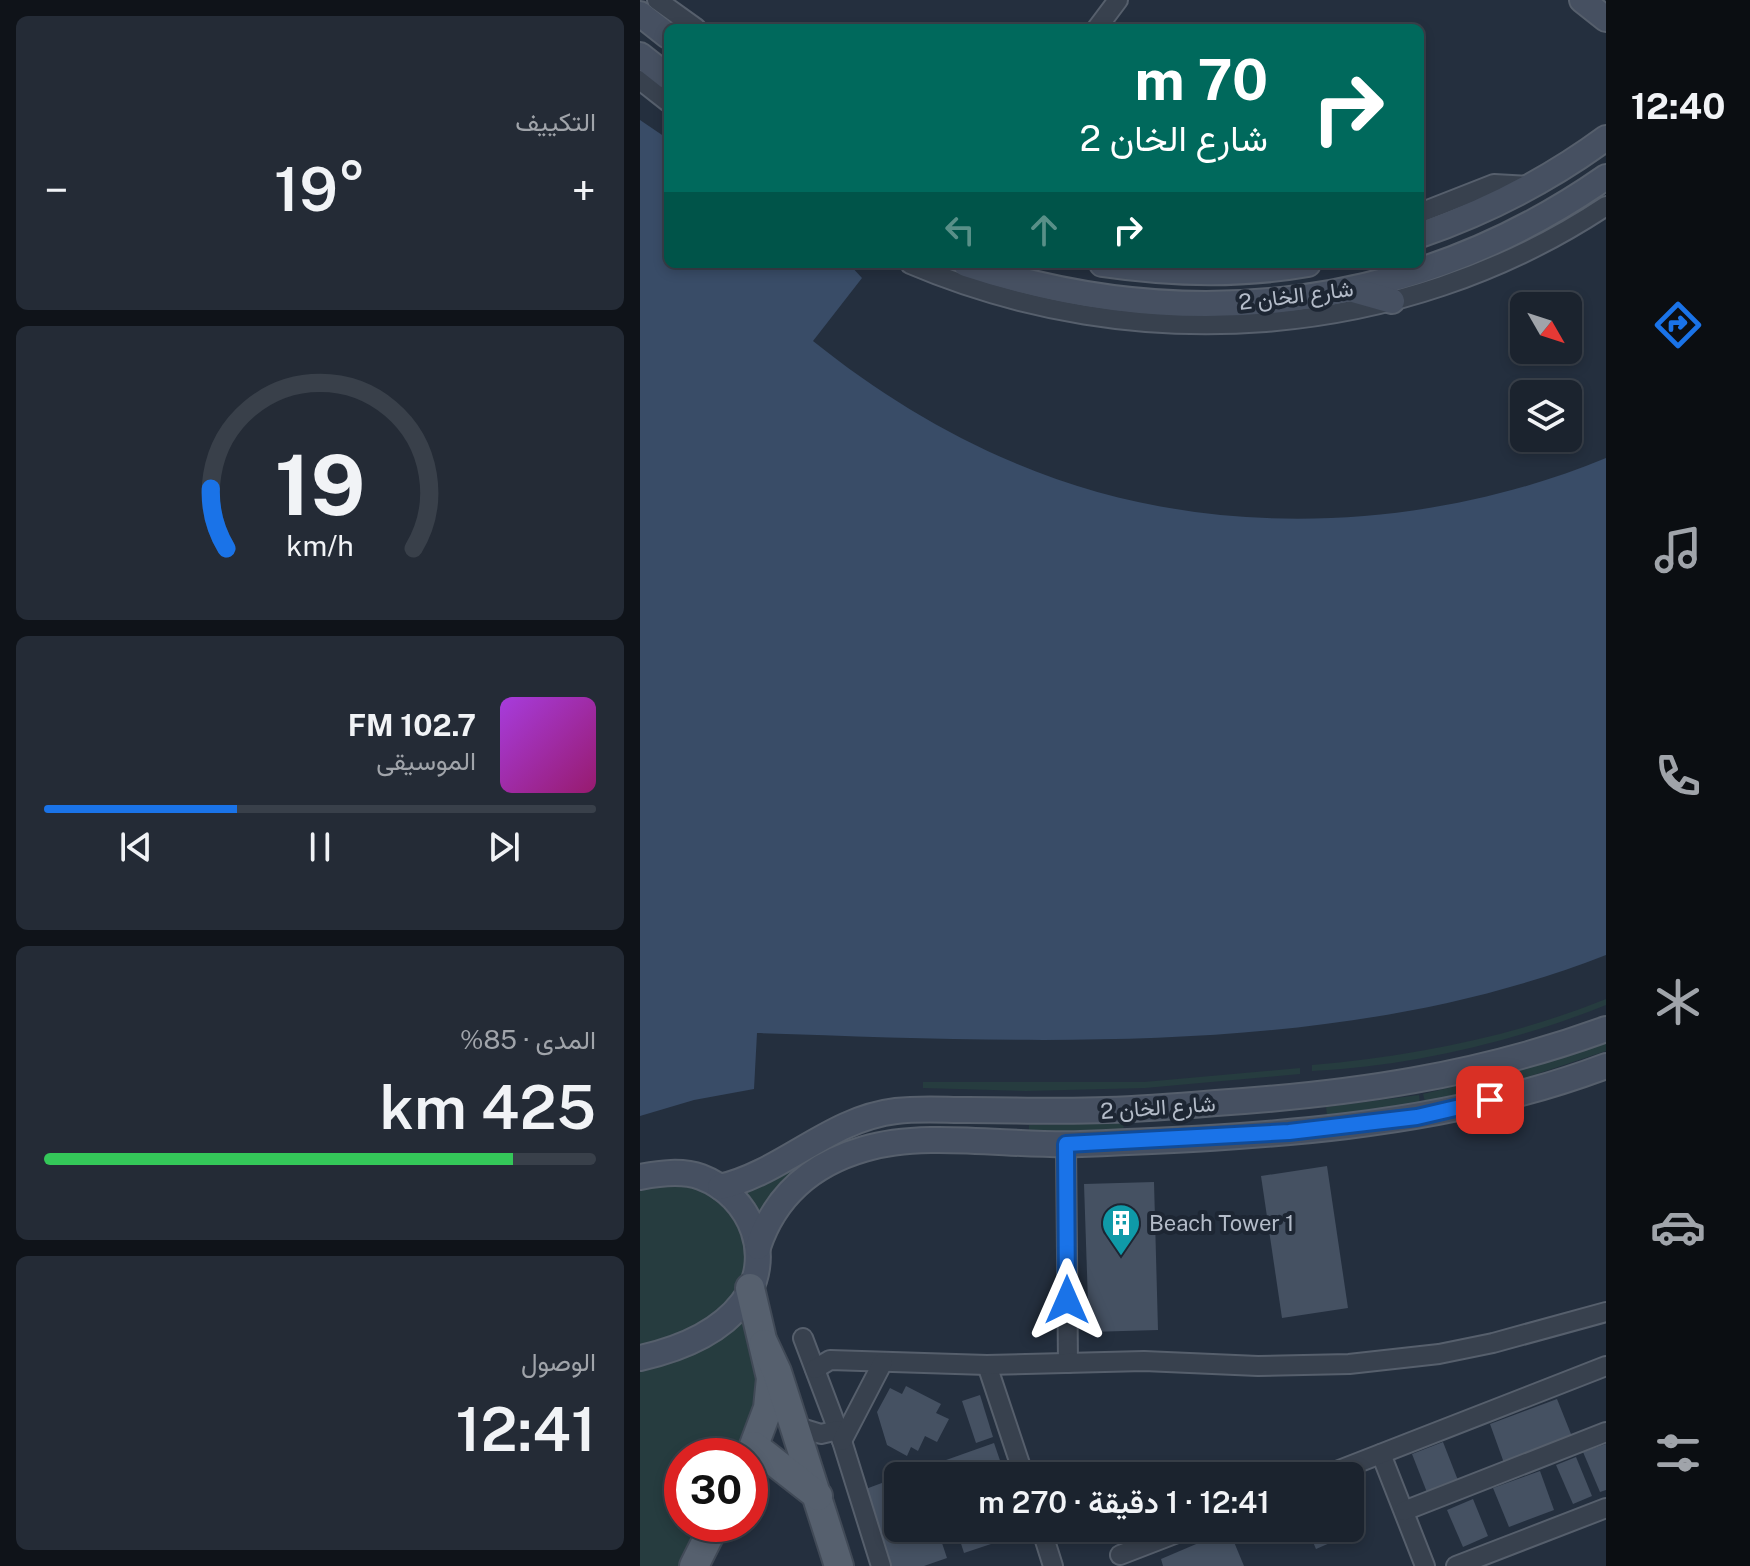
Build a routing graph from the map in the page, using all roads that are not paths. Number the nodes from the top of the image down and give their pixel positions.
1 (657, 0) edge
2 (1118, 0) edge
3 (1582, 0) edge
4 (640, 14) edge
5 (1606, 19) edge
6 (690, 24) edge
7 (1100, 24) edge
8 (664, 33) edge
9 (640, 55) edge
10 (664, 74) edge
11 (640, 80) edge
12 (664, 99) edge
13 (1606, 138) edge
14 (1606, 177) edge
15 (1531, 186) junction
16 (1606, 206) edge
17 (1424, 211) edge
18 (1424, 233) edge
19 (920, 268) edge
20 (981, 268) edge
21 (1148, 268) edge
22 (1281, 268) edge
23 (1350, 290) junction
24 (1392, 301) junction
25 (1216, 305) junction
26 (1185, 325) junction
27 (1606, 1029) edge
28 (1606, 1066) edge
29 (1066, 1144) junction
30 (640, 1177) edge
31 (720, 1187) junction
32 (758, 1247) junction
33 (750, 1288) junction
34 (1606, 1312) edge
35 (803, 1338) dead end
36 (764, 1344) junction
37 (640, 1358) edge
38 (883, 1362) junction
39 (1068, 1363) junction
40 (987, 1365) junction
41 (1606, 1366) edge
42 (815, 1369) junction
43 (1606, 1432) edge
44 (757, 1438) edge
45 (820, 1438) junction
46 (1381, 1454) junction
47 (768, 1462) edge
48 (1019, 1462) edge
49 (1360, 1462) edge
50 (818, 1496) junction
51 (1606, 1508) edge
52 (1404, 1511) junction
53 (706, 1542) edge
54 (1045, 1542) edge
55 (1154, 1542) edge
56 (1120, 1555) dead end
57 (694, 1566) edge
58 (839, 1566) edge
59 (881, 1566) edge
60 (1053, 1566) edge
61 (1425, 1566) edge
62 (1456, 1566) edge

1 - 6 street
2 - 7 street
3 - 5 main road
4 - 8 main road
9 - 10 main road
11 - 12 street
13 - 15 main road
14 - 23 main road, شارع الخان 2
15 - 17 street
15 - 18 main road
16 - 24 street
19 - 26 street
20 - 25 main road, شارع الخان 2
21 - 22 main road, شارع الخان 2
23 - 24 main road
23 - 25 main road, شارع الخان 2
24 - 26 street
25 - 26 main road
27 - 31 main road, شارع الخان 2
28 - 29 main road, شارع الخان 2
29 - 32 main road, شارع الخان 2
29 - 39 street
30 - 31 main road
31 - 32 main road
32 - 33 main road, شارع الخان 2
33 - 36 main road
33 - 37 main road
34 - 39 street
35 - 42 street
36 - 44 main road
36 - 45 main road
38 - 40 street
38 - 42 street
38 - 45 street
39 - 40 street
40 - 48 street
41 - 46 street
42 - 45 street
43 - 52 street
45 - 50 main road
45 - 59 street
46 - 49 street
46 - 52 street
47 - 50 main road
50 - 58 main road
51 - 62 street
52 - 61 street
53 - 57 main road
54 - 60 street
55 - 56 street

